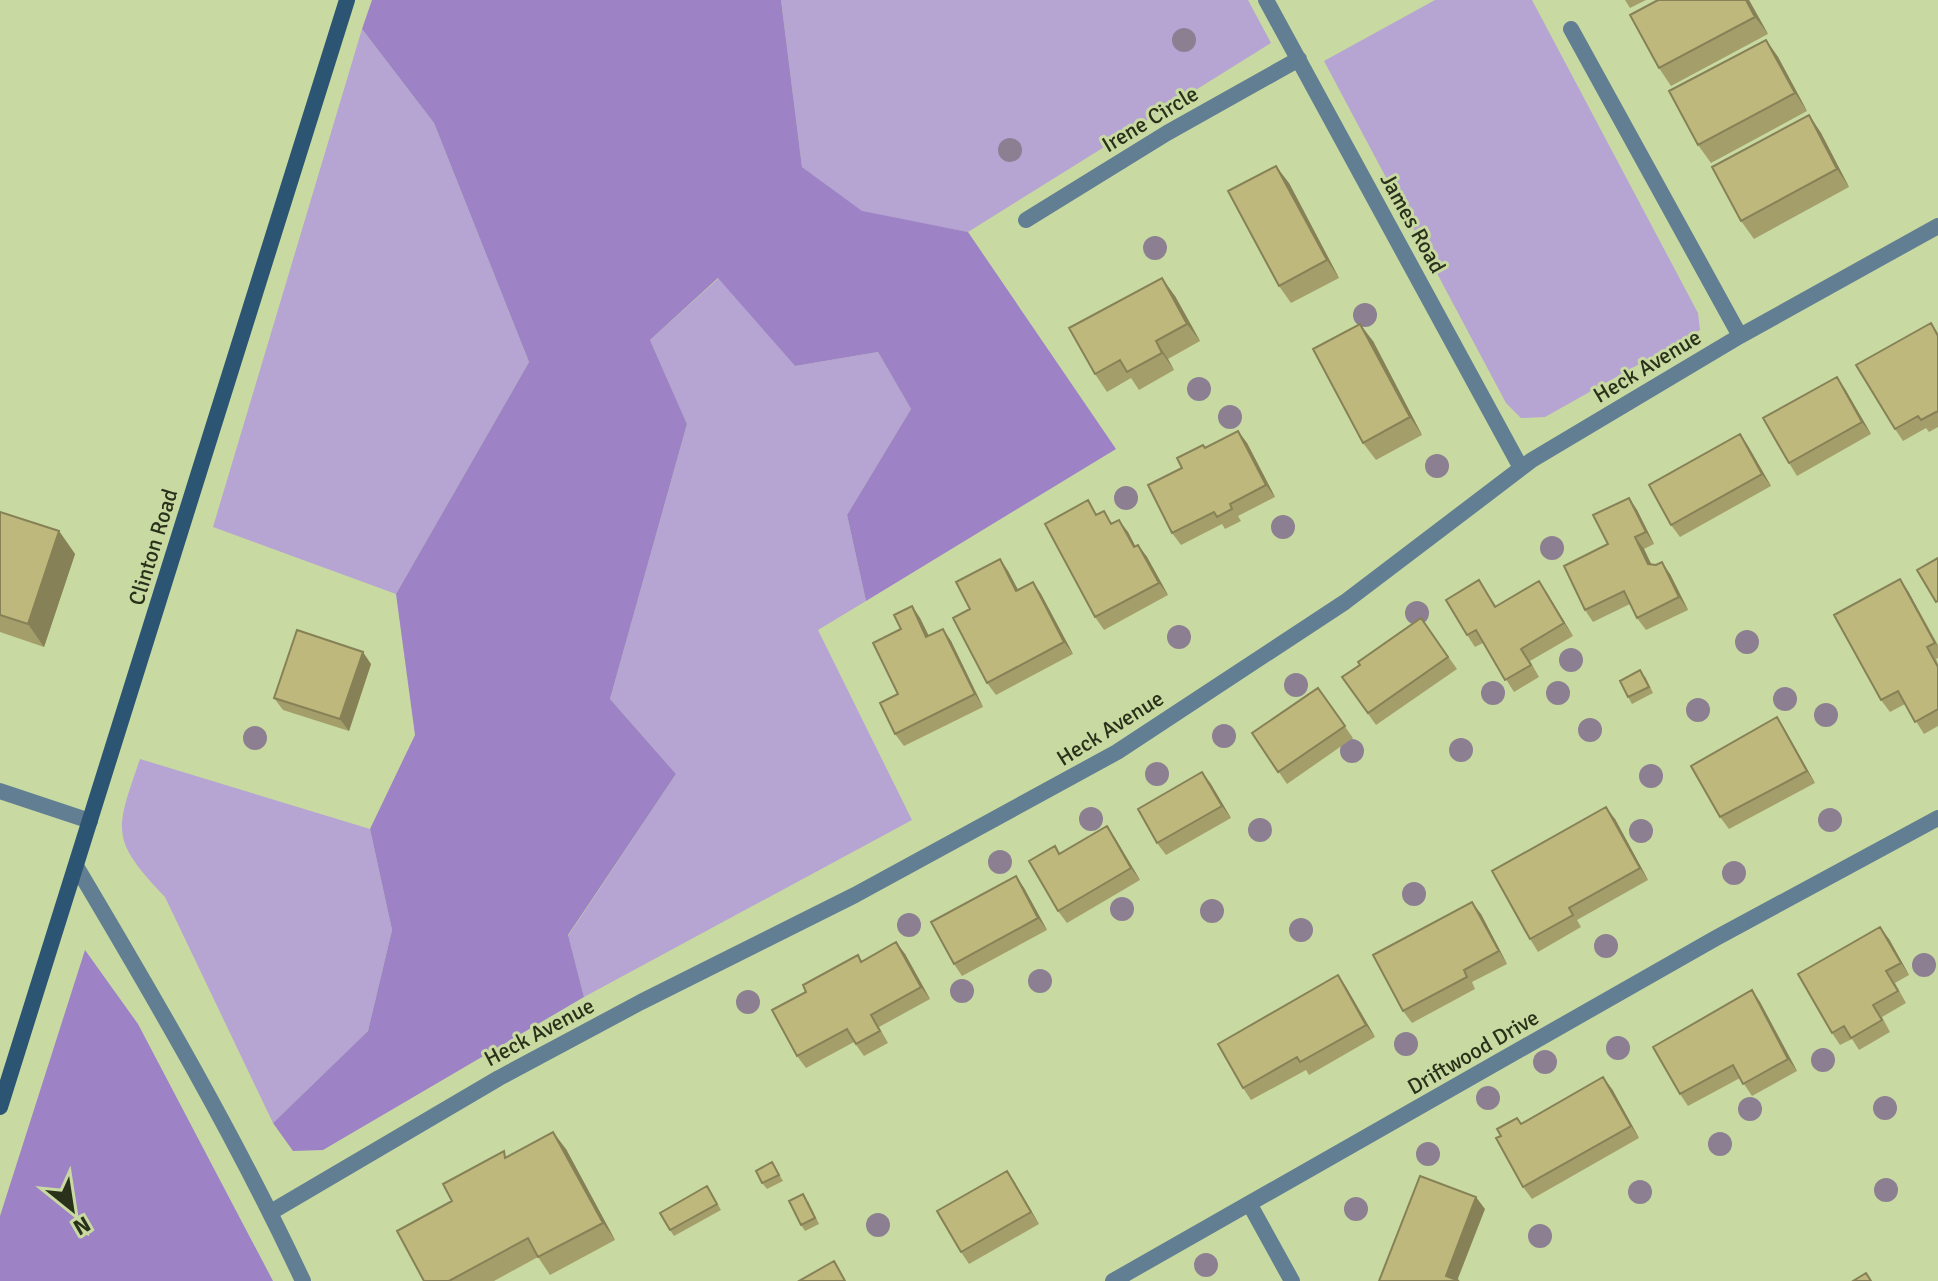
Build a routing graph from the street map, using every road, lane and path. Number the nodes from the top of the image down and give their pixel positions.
1 (347, 0) edge
2 (1266, 0) edge
3 (1571, 29) dead end
4 (1299, 59) junction
5 (1026, 220) dead end
6 (1938, 226) edge
7 (1740, 336) junction
8 (1521, 468) junction
9 (0, 791) edge
10 (1938, 818) edge
11 (90, 821) junction
12 (76, 866) junction
13 (0, 1107) edge
14 (1250, 1205) junction
15 (271, 1212) junction
16 (303, 1281) edge
17 (1113, 1281) edge
18 (1292, 1281) edge

1 - 11 street, Clinton Road
2 - 4 street, James Road
3 - 7 street
4 - 5 street, Irene Circle
4 - 8 street, James Road
6 - 7 street, Heck Avenue
7 - 8 street, Heck Avenue
8 - 15 street, Heck Avenue
9 - 11 street
10 - 14 street, Driftwood Drive
11 - 12 street, Clinton Road
12 - 13 street, Clinton Road
12 - 15 street
14 - 17 street, Driftwood Drive
14 - 18 street
15 - 16 street

